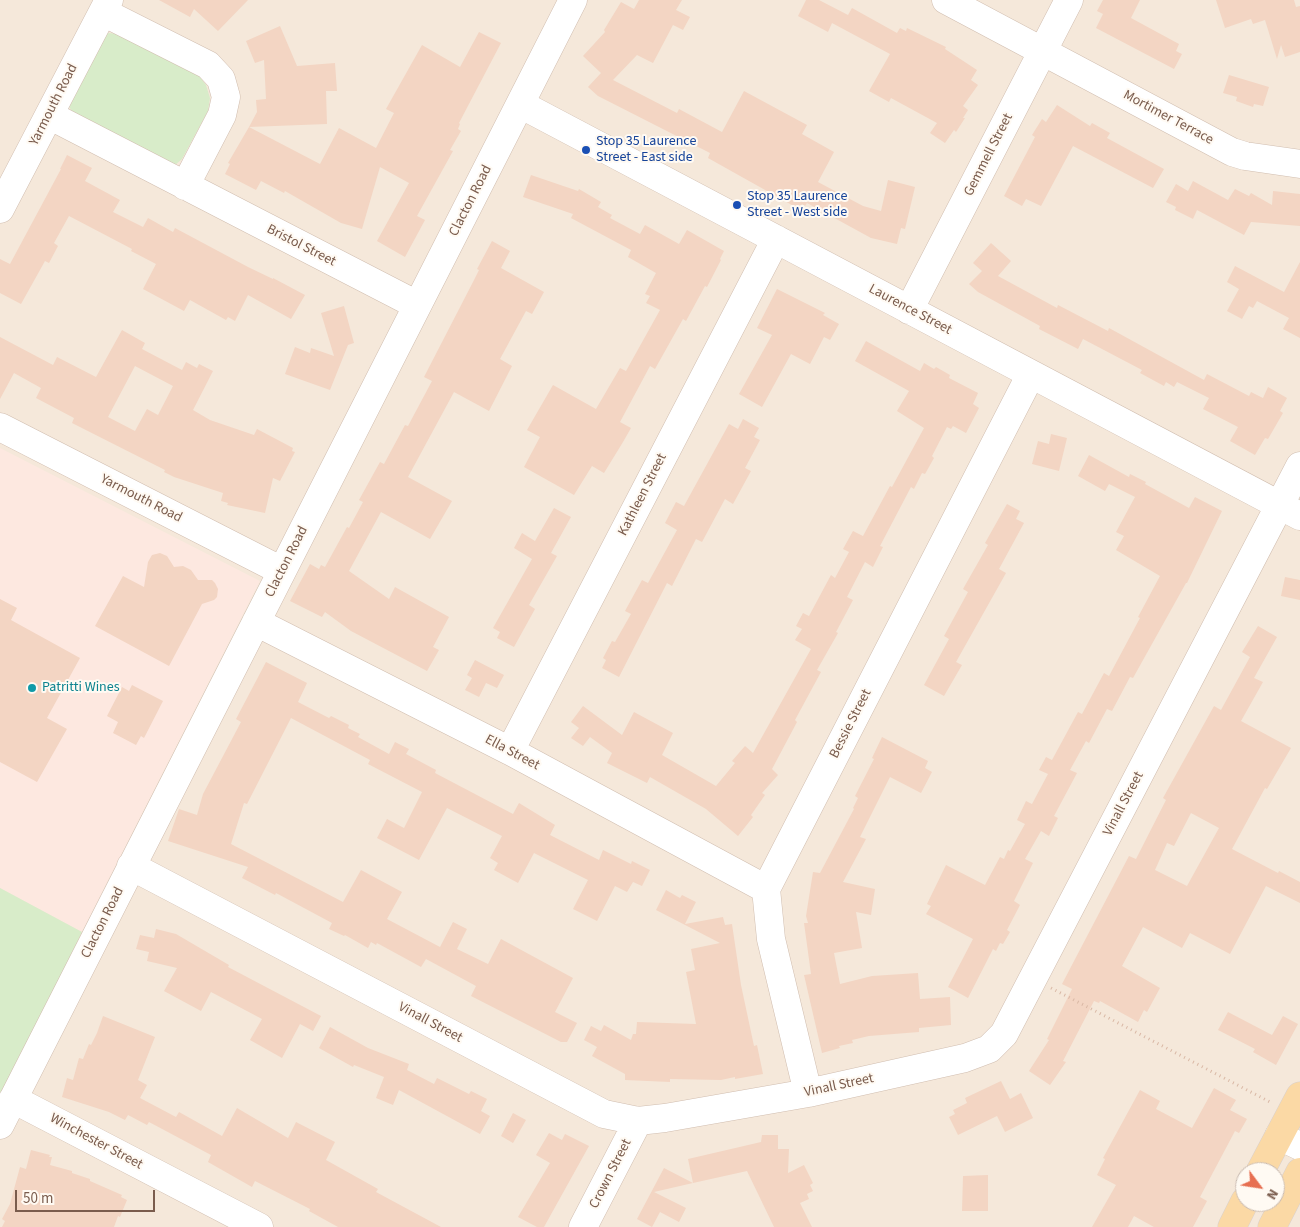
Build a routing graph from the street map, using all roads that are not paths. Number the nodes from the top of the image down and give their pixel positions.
1 (573, 0) edge
2 (946, 0) edge
3 (1069, 0) edge
4 (106, 6) edge
5 (1043, 50) junction
6 (520, 104) junction
7 (49, 115) junction
8 (1300, 164) edge
9 (185, 186) junction
10 (0, 209) edge
11 (776, 239) junction
12 (418, 305) junction
13 (909, 310) junction
14 (1032, 374) junction
15 (0, 427) edge
16 (1300, 466) edge
17 (1290, 510) edge
18 (282, 571) junction
19 (256, 622) junction
20 (510, 751) junction
21 (132, 866) junction
22 (766, 889) junction
23 (808, 1093) junction
24 (13, 1099) junction
25 (638, 1121) junction
26 (1293, 1123) edge
27 (0, 1125) edge
28 (1267, 1162) edge
29 (1300, 1172) edge
30 (1240, 1212) edge
31 (259, 1227) edge
32 (584, 1227) edge
33 (1232, 1227) edge
34 (1272, 1227) edge

1 - 6 street, Clacton Road
2 - 5 street, Mortimer Terrace
3 - 5 street, Gemmell Street
4 - 7 street, Yarmouth Road
4 - 9 street
5 - 8 street, Mortimer Terrace
5 - 13 street, Gemmell Street
6 - 11 street, Laurence Street
6 - 12 street, Clacton Road
7 - 9 street, Bristol Street
7 - 10 street, Yarmouth Road
9 - 12 street, Bristol Street
11 - 13 street, Laurence Street
11 - 20 street, Kathleen Street
12 - 18 street, Clacton Road
13 - 14 street, Laurence Street
14 - 17 street, Laurence Street
14 - 22 street, Bessie Street
15 - 18 street, Yarmouth Road
16 - 17 street, Vinall Street
17 - 23 street, Vinall Street
18 - 19 street, Clacton Road
19 - 20 street, Ella Street
19 - 21 street, Clacton Road
20 - 22 street, Ella Street
21 - 24 street, Clacton Road
21 - 25 street, Vinall Street
22 - 23 street
23 - 25 street, Vinall Street
24 - 27 street, Clacton Road
24 - 31 street, Winchester Street
25 - 32 street, Crown Street
26 - 28 main road
29 - 34 main road
30 - 33 main road

